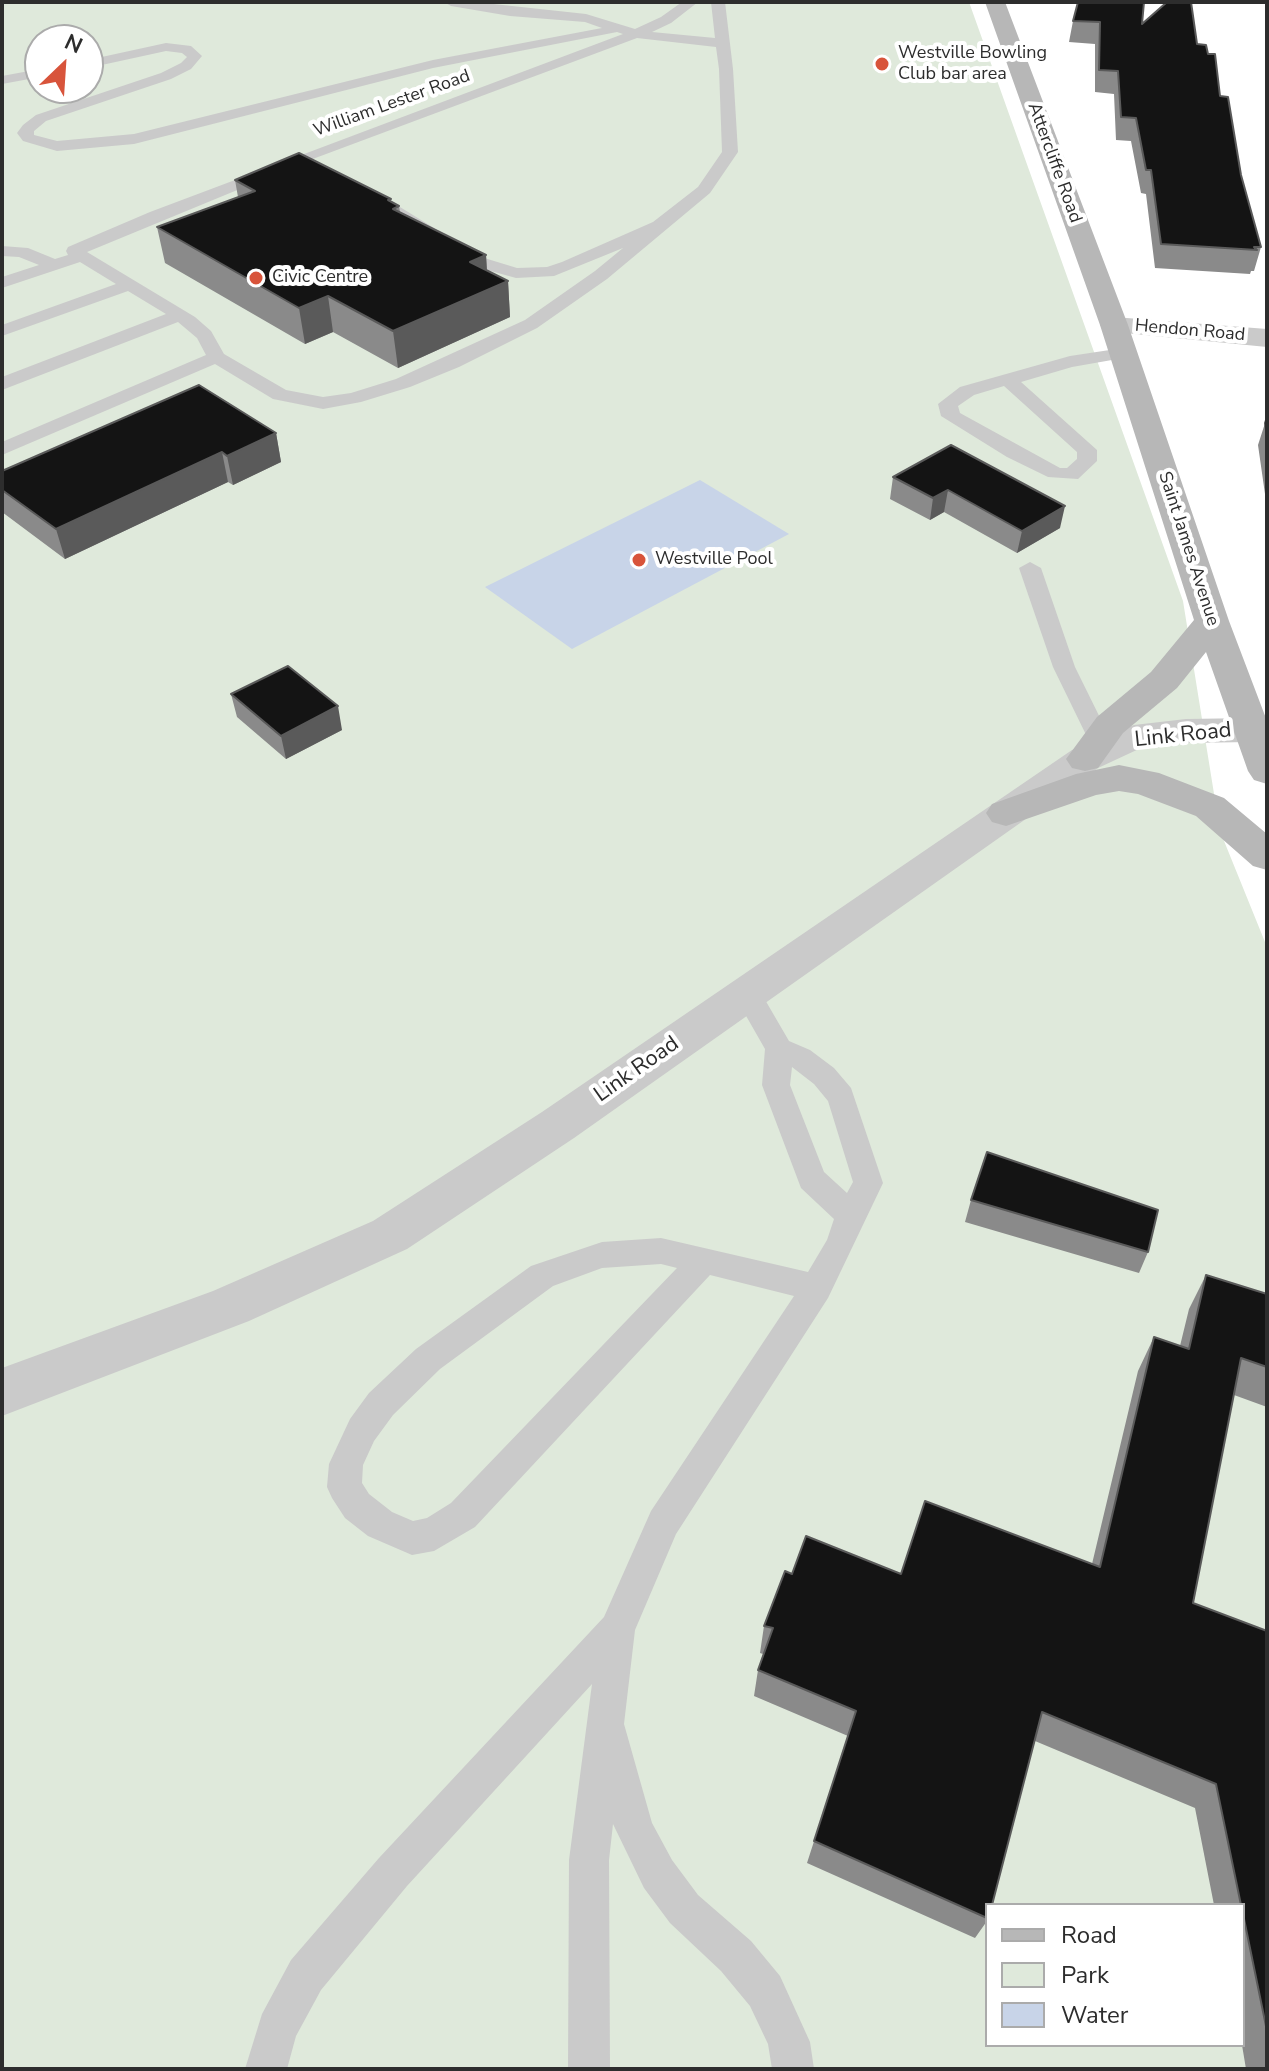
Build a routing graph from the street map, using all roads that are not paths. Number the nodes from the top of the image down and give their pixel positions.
1 (451, 2) edge
2 (691, 2) edge
3 (718, 2) edge
4 (995, 2) edge
5 (621, 29) junction
6 (636, 34) junction
7 (722, 43) junction
8 (104, 61) edge
9 (24, 76) edge
10 (2, 80) edge
11 (104, 96) edge
12 (80, 104) edge
13 (305, 157) junction
14 (328, 170) edge
15 (354, 185) edge
16 (659, 225) junction
17 (2, 251) edge
18 (81, 256) junction
19 (54, 265) junction
20 (2, 283) edge
21 (130, 285) junction
22 (180, 315) junction
23 (2, 331) edge
24 (1267, 338) edge
25 (1118, 339) junction
26 (216, 357) junction
27 (1008, 380) junction
28 (2, 384) edge
29 (2, 449) edge
30 (1030, 568) dead end
31 (1212, 621) junction
32 (1251, 730) junction
33 (1092, 750) junction
34 (1267, 771) edge
35 (1006, 813) junction
36 (1267, 856) edge
37 (747, 993) junction
38 (779, 1049) junction
39 (850, 1215) junction
40 (704, 1260) junction
41 (817, 1288) junction
42 (2, 1392) edge
43 (617, 1630) junction
44 (607, 1721) junction
45 (266, 2069) edge
46 (589, 2069) edge
47 (793, 2069) edge

1 - 5 lane
2 - 6 lane, William Lester Road
3 - 7 lane
4 - 25 main road, Attercliffe Road
5 - 6 lane
5 - 12 lane
6 - 7 lane
6 - 13 lane, William Lester Road
7 - 16 lane
8 - 11 lane
9 - 10 lane
13 - 14 lane, William Lester Road
13 - 18 lane
15 - 16 lane
16 - 26 lane
17 - 19 lane
18 - 19 lane
18 - 21 lane
19 - 20 lane
21 - 22 lane
21 - 23 lane
22 - 26 lane
22 - 28 lane
24 - 25 street, Hendon Road
25 - 27 lane
25 - 31 main road, Saint James Avenue
26 - 29 lane
27 - 27 lane
30 - 33 lane
31 - 32 main road, Saint James Avenue
31 - 33 main road
32 - 33 street, Link Road
32 - 34 main road, Saint James Avenue
33 - 35 street, Link Road
35 - 36 main road
35 - 37 street, Link Road
37 - 38 lane
37 - 42 street, Link Road
38 - 39 lane
38 - 39 lane
39 - 41 lane
40 - 40 lane
40 - 41 lane
41 - 43 lane
43 - 44 lane
43 - 45 lane
44 - 46 lane
44 - 47 lane

